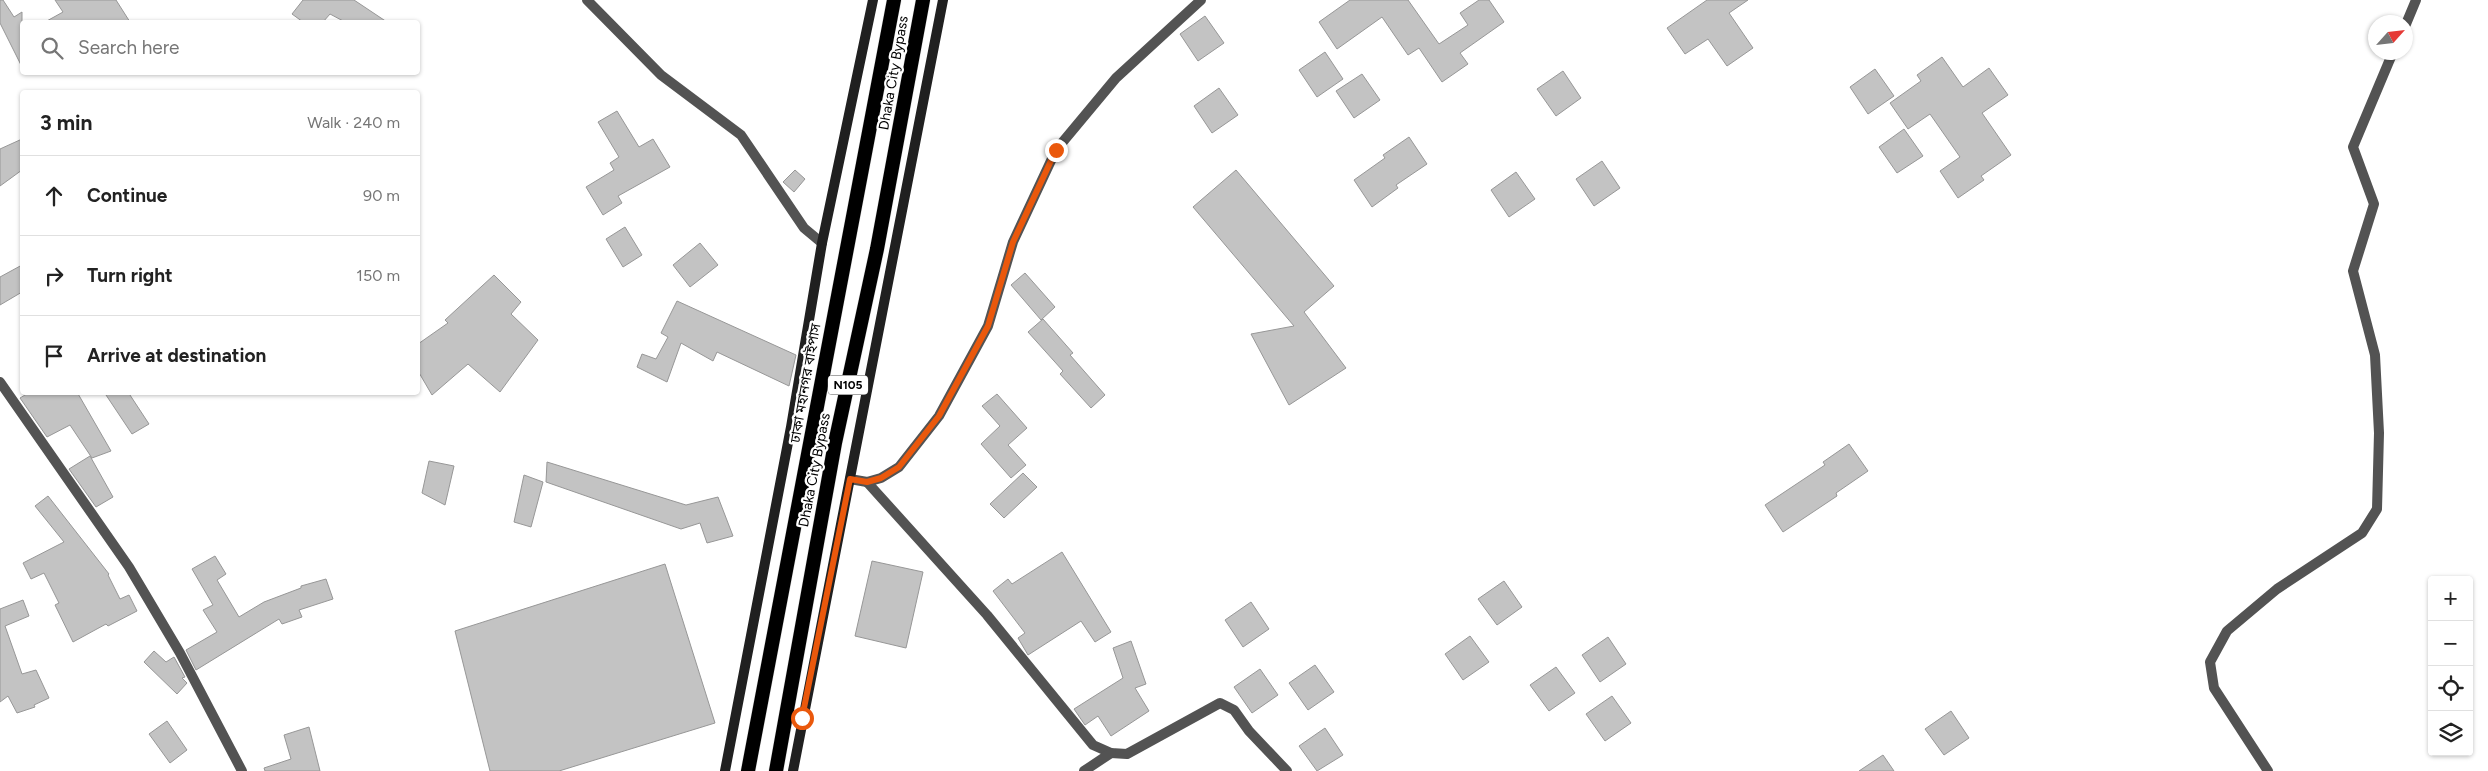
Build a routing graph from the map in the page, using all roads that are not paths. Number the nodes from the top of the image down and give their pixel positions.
1 (587, 0) edge
2 (873, 0) edge
3 (894, 0) edge
4 (923, 0) edge
5 (943, 0) edge
6 (1201, 0) edge
7 (2416, 0) edge
8 (2410, 15) edge
9 (2391, 60) edge
10 (822, 243) junction
11 (0, 382) edge
12 (850, 479) junction
13 (867, 482) junction
14 (1111, 753) junction
15 (242, 771) edge
16 (726, 771) edge
17 (748, 771) edge
18 (776, 771) edge
19 (793, 771) edge
20 (1084, 771) edge
21 (1287, 771) edge
22 (2268, 771) edge

1 - 10 street
2 - 10 main road
3 - 17 highway, ঢাকা মহানগর বাইপাস / N105
4 - 18 highway, Dhaka City Bypass / N105
5 - 12 main road
6 - 13 street
7 - 8 street
9 - 22 street
10 - 16 main road
11 - 15 street
12 - 13 street
12 - 19 main road
13 - 14 street
14 - 20 street
14 - 21 street

